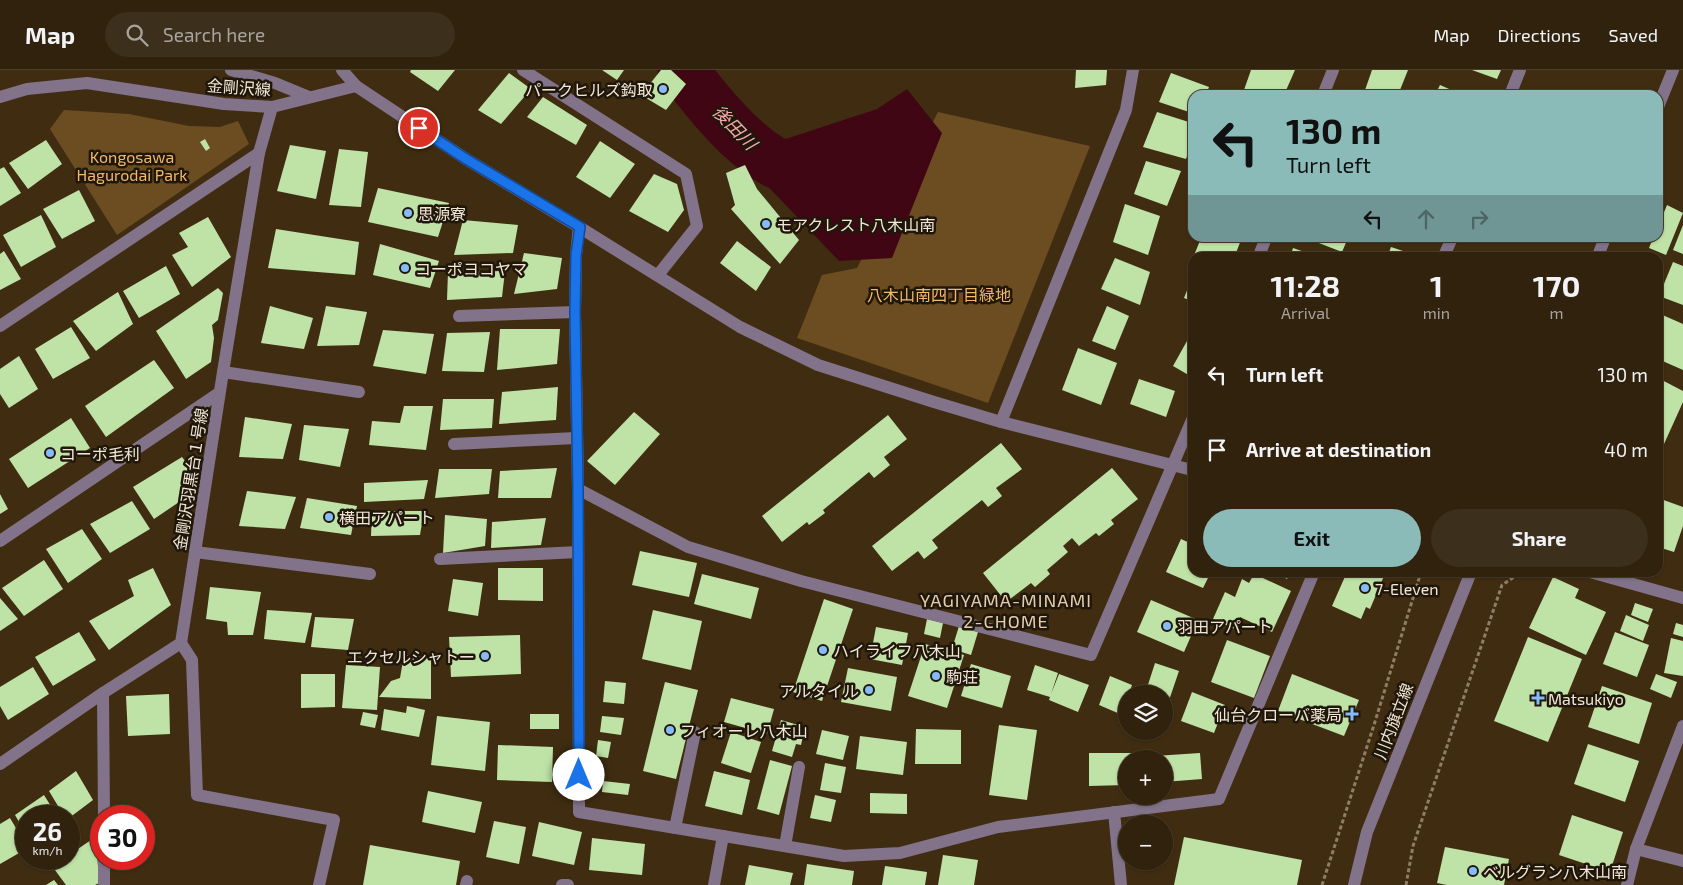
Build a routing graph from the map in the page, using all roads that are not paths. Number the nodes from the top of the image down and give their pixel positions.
1 (231, 70) edge
2 (342, 70) edge
3 (523, 70) edge
4 (1133, 70) edge
5 (1333, 70) edge
6 (1520, 70) edge
7 (1673, 70) edge
8 (356, 86) junction
9 (1325, 90) edge
10 (1512, 90) edge
11 (1663, 95) edge
12 (0, 97) edge
13 (309, 97) junction
14 (272, 108) junction
15 (259, 153) junction
16 (580, 227) junction
17 (658, 275) junction
18 (575, 312) junction
19 (459, 316) dead end
20 (0, 326) edge
21 (223, 372) junction
22 (359, 392) dead end
23 (220, 393) junction
24 (1001, 422) junction
25 (1188, 430) edge
26 (576, 438) junction
27 (454, 444) dead end
28 (1174, 465) junction
29 (1188, 469) edge
30 (578, 489) junction
31 (0, 541) edge
32 (195, 552) junction
33 (578, 552) junction
34 (440, 559) dead end
35 (370, 574) dead end
36 (1312, 577) edge
37 (1468, 577) edge
38 (1608, 577) edge
39 (1683, 598) edge
40 (181, 643) junction
41 (103, 693) junction
42 (1683, 726) edge
43 (695, 732) dead end
44 (0, 764) edge
45 (799, 767) dead end
46 (104, 805) edge
47 (1114, 812) junction
48 (675, 828) junction
49 (723, 836) junction
50 (785, 846) junction
51 (1636, 849) junction
52 (1683, 861) edge
53 (104, 870) edge
54 (104, 885) edge
55 (319, 885) edge
56 (562, 885) edge
57 (568, 885) edge
58 (714, 885) edge
59 (1121, 885) edge
60 (1354, 885) edge
61 (1627, 885) edge

1 - 13 street
2 - 8 street
3 - 17 street
4 - 24 street
5 - 9 street
6 - 10 street
7 - 11 street
8 - 13 street, 金剛沢線
8 - 16 street
12 - 14 street, 金剛沢線
13 - 14 street, 金剛沢線
14 - 15 street, 金剛沢羽黒台１号線
15 - 20 street
15 - 21 street, 金剛沢羽黒台１号線
16 - 17 street
16 - 18 street
17 - 24 street
18 - 19 street
18 - 26 street
21 - 22 street
21 - 23 street, 金剛沢羽黒台１号線
23 - 31 street
23 - 32 street, 金剛沢羽黒台１号線
24 - 28 street
25 - 28 street
26 - 27 street
26 - 30 street
28 - 29 street
28 - 30 street
30 - 33 street
32 - 35 street
32 - 40 street, 金剛沢羽黒台１号線
33 - 34 street
33 - 48 street
36 - 47 street
37 - 60 street, 川内旗立線
38 - 39 street
40 - 41 street
40 - 55 street
41 - 44 street
41 - 46 street
42 - 51 street
43 - 48 street
45 - 50 street
47 - 50 street
47 - 59 street
48 - 49 street
49 - 50 street
49 - 58 street
51 - 52 street
51 - 61 street
53 - 54 street
56 - 57 street

